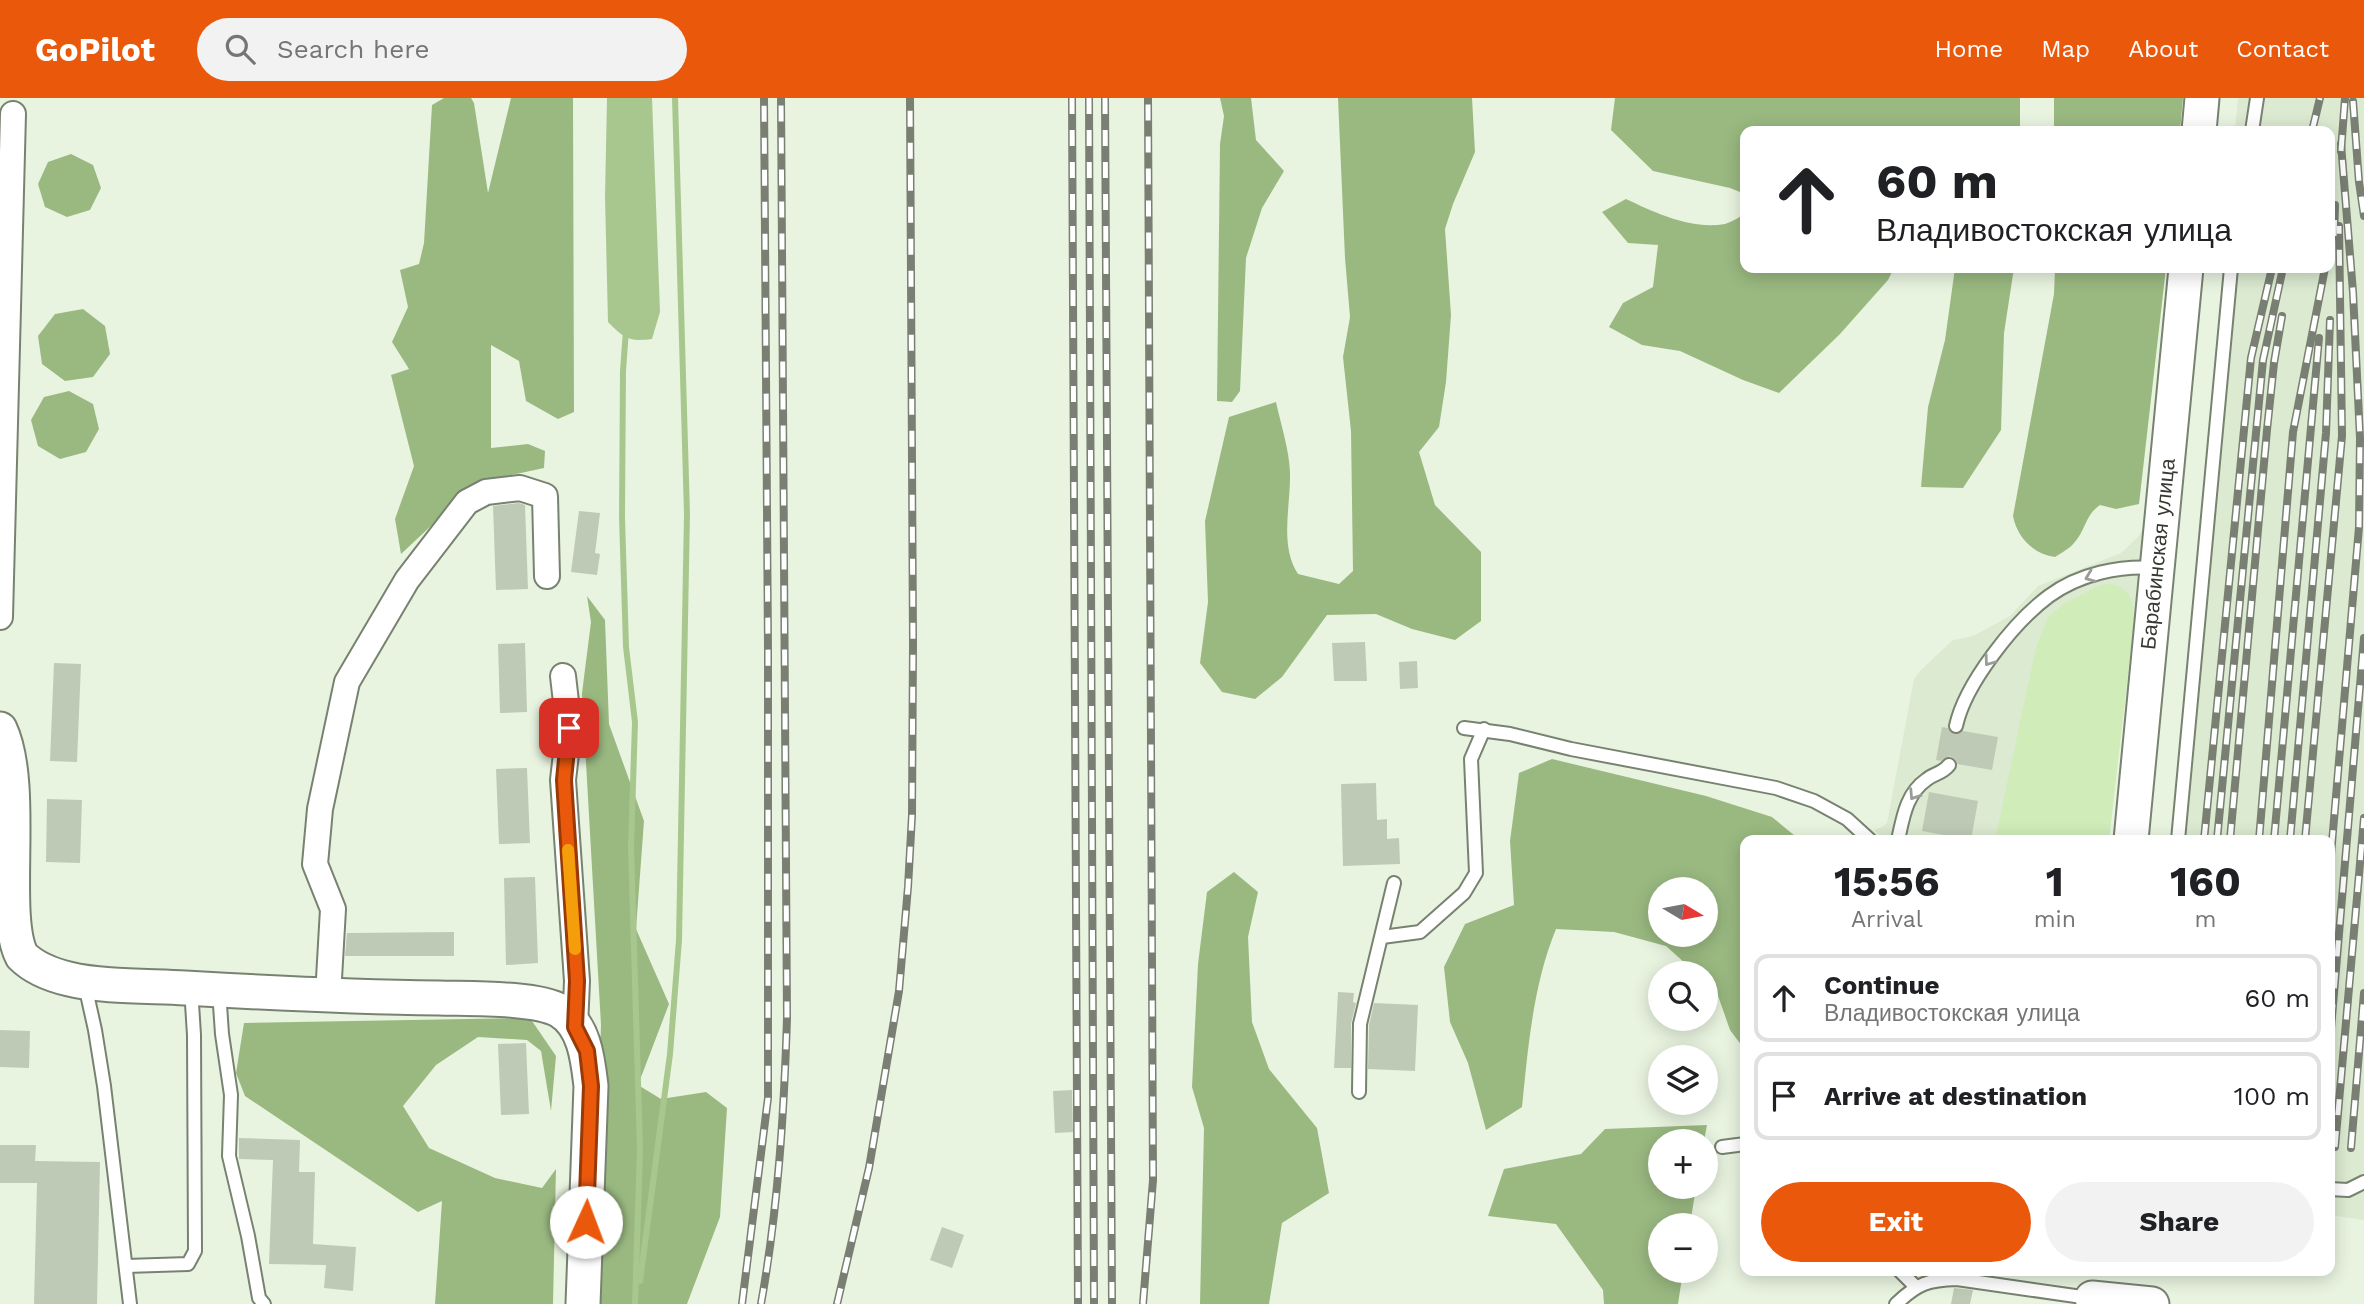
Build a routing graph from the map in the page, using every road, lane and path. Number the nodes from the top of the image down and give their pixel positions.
1 (2202, 98) edge
2 (2257, 98) edge
3 (13, 114) dead end
4 (2199, 126) edge
5 (2253, 126) edge
6 (5, 224) edge
7 (2186, 273) edge
8 (2231, 273) edge
9 (3, 370) edge
10 (3, 465) edge
11 (2157, 568) junction
12 (547, 576) dead end
13 (0, 617) edge
14 (563, 676) dead end
15 (1956, 726) dead end
16 (1464, 727) dead end
17 (0, 729) edge
18 (1483, 729) junction
19 (1949, 765) dead end
20 (1865, 835) edge
21 (1899, 835) edge
22 (2131, 835) edge
23 (2178, 835) edge
24 (1394, 883) dead end
25 (1382, 937) junction
26 (84, 981) junction
27 (205, 989) junction
28 (328, 996) junction
29 (575, 1027) junction
30 (1359, 1091) dead end
31 (1740, 1145) edge
32 (1722, 1147) dead end
33 (2364, 1182) edge
34 (2335, 1189) edge
35 (126, 1266) junction
36 (1905, 1276) edge
37 (2008, 1276) edge
38 (2006, 1285) junction
39 (1915, 1286) junction
40 (2092, 1291) edge
41 (130, 1304) edge
42 (264, 1304) edge
43 (583, 1304) edge
44 (1896, 1304) edge
45 (2152, 1304) edge

1 - 4 street
2 - 5 lane
3 - 6 street
6 - 9 street
7 - 11 street, Барабинская улица
8 - 23 lane
9 - 10 street
10 - 13 street
11 -> 15 lane
11 - 22 street, Барабинская улица
12 - 28 street
14 - 29 street
16 - 18 lane
17 - 26 street
18 - 20 lane
18 - 25 lane
19 -> 21 lane
24 - 25 lane
25 - 30 lane
26 - 27 street
26 - 35 lane
27 - 28 street
27 - 35 lane
27 - 42 lane
28 - 29 street
29 - 43 street
31 - 32 lane
33 - 34 lane
35 - 41 lane
36 - 39 lane
37 - 38 lane
38 - 39 lane
38 - 40 lane
39 - 44 lane
40 - 45 street

